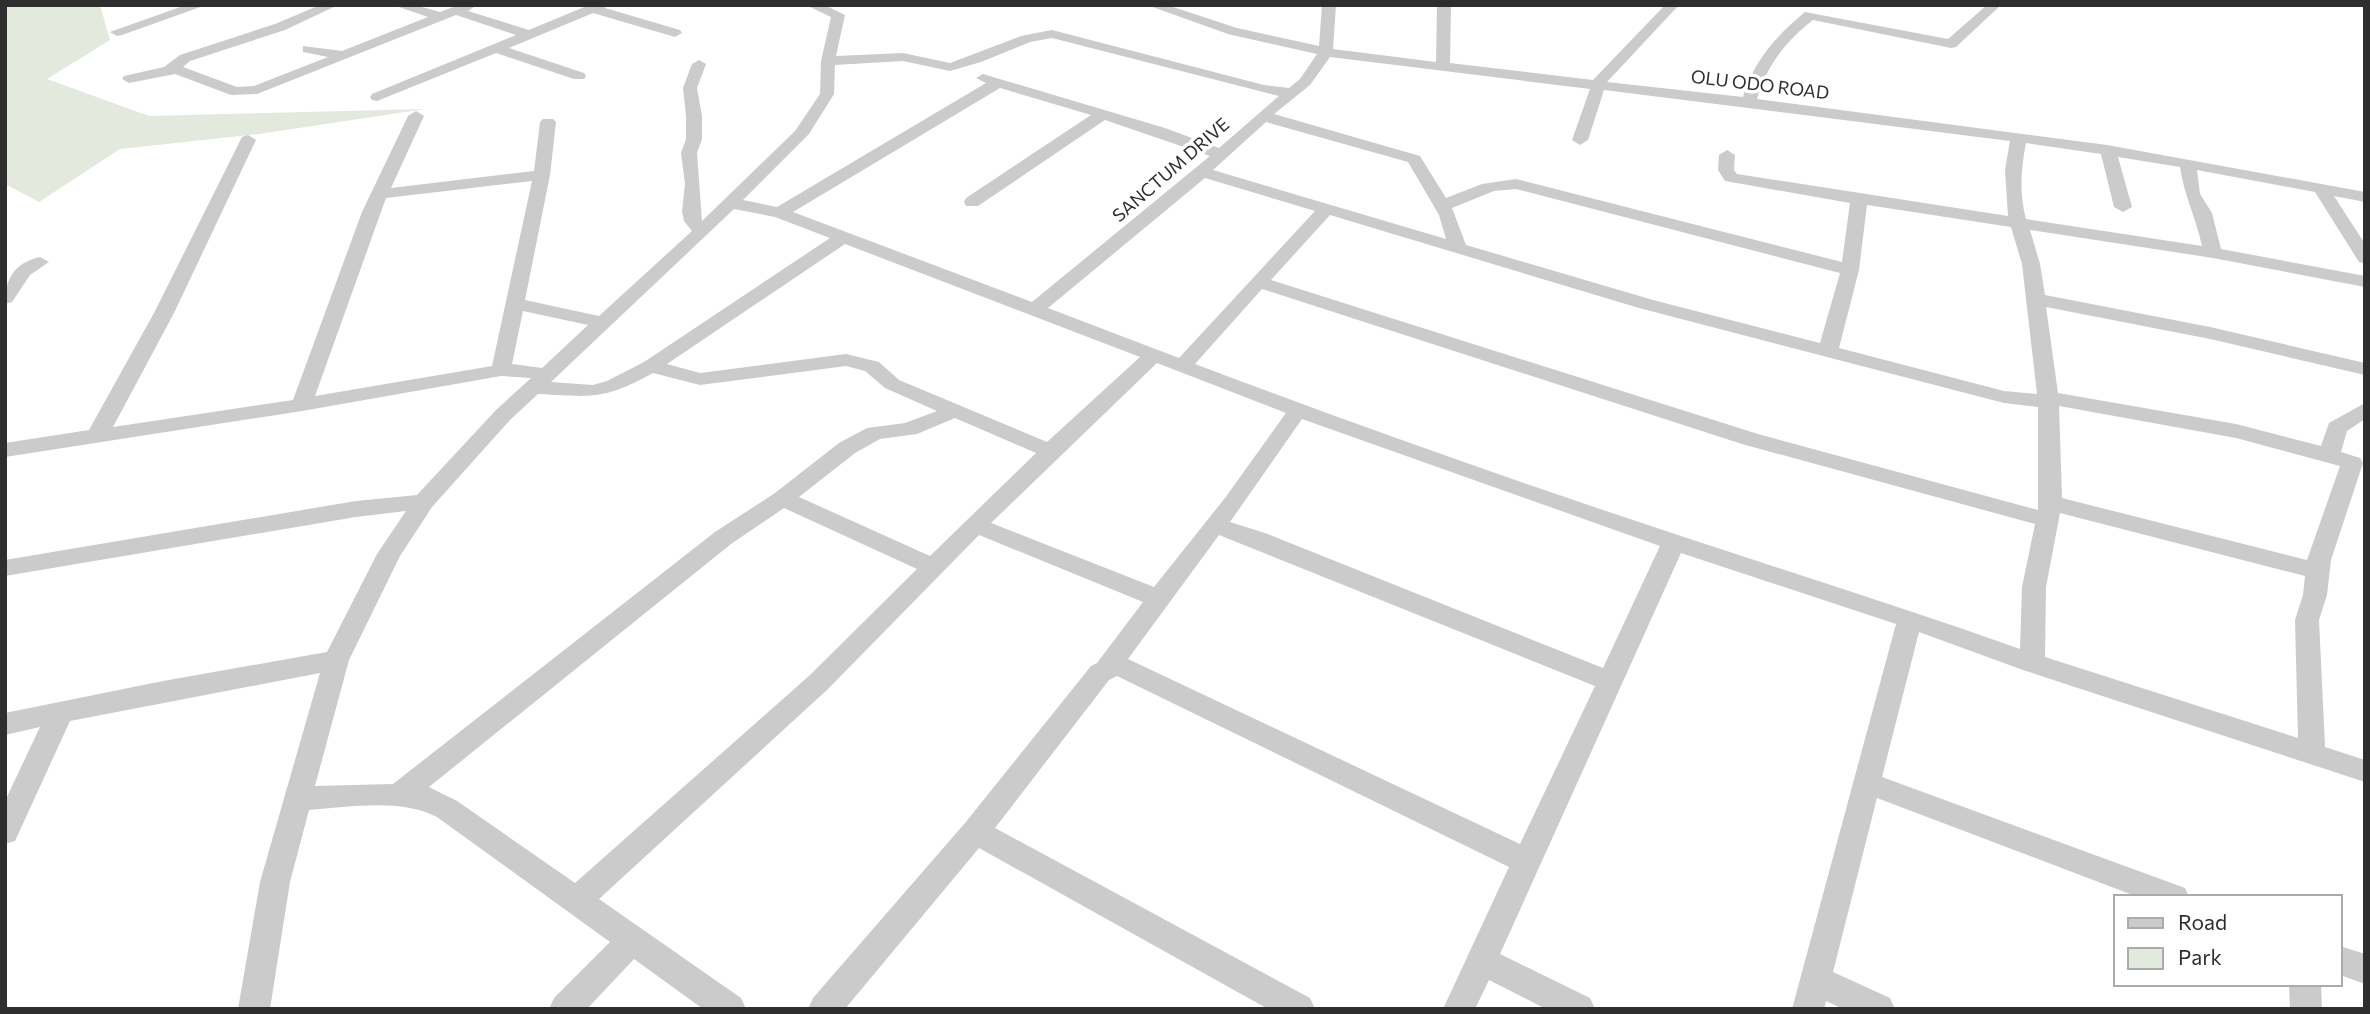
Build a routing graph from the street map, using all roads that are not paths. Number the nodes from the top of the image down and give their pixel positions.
1 (200, 5) edge
2 (332, 5) edge
3 (399, 5) edge
4 (471, 5) edge
5 (812, 5) edge
6 (1153, 5) edge
7 (1329, 5) edge
8 (1444, 5) edge
9 (1995, 5) edge
10 (1671, 6) edge
11 (597, 7) edge
12 (1815, 10) edge
13 (456, 11) junction
14 (442, 17) junction
15 (117, 32) dead end
16 (675, 33) dead end
17 (531, 35) junction
18 (308, 49) dead end
19 (498, 49) junction
20 (1326, 52) junction
21 (346, 56) junction
22 (828, 61) junction
23 (699, 64) dead end
24 (1443, 65) junction
25 (946, 67) junction
26 (169, 70) junction
27 (579, 76) dead end
28 (129, 79) dead end
29 (997, 82) junction
30 (1598, 84) junction
31 (1293, 93) junction
32 (377, 97) dead end
33 (1749, 102) junction
34 (1102, 114) junction
35 (416, 116) dead end
36 (1263, 116) junction
37 (548, 122) dead end
38 (2019, 137) junction
39 (1580, 139) dead end
40 (248, 140) dead end
41 (2108, 151) junction
42 (1219, 154) junction
43 (1727, 155) dead end
44 (2188, 163) junction
45 (1202, 172) junction
46 (542, 175) junction
47 (2322, 188) junction
48 (381, 194) junction
49 (2365, 197) edge
50 (1861, 200) junction
51 (972, 202) dead end
52 (731, 203) junction
53 (1443, 206) junction
54 (2123, 207) dead end
55 (1326, 209) junction
56 (780, 213) junction
57 (2019, 223) junction
58 (701, 232) junction
59 (843, 237) junction
60 (1458, 248) junction
61 (2213, 253) junction
62 (2365, 258) edge
63 (40, 262) dead end
64 (1850, 270) junction
65 (1258, 282) junction
66 (2365, 282) edge
67 (5, 298) edge
68 (2036, 299) junction
69 (514, 303) junction
70 (1034, 310) junction
71 (603, 323) junction
72 (1828, 351) junction
73 (1154, 355) junction
74 (650, 366) junction
75 (1182, 366) junction
76 (2365, 369) edge
77 (501, 370) junction
78 (540, 382) junction
79 (2048, 398) junction
80 (302, 405) junction
81 (2365, 409) edge
82 (1298, 410) junction
83 (955, 411) junction
84 (97, 436) junction
85 (5, 450) edge
86 (1050, 451) junction
87 (2348, 462) edge
88 (783, 498) junction
89 (424, 502) junction
90 (2049, 511) junction
91 (975, 525) junction
92 (1214, 525) junction
93 (1674, 542) junction
94 (933, 567) junction
95 (5, 568) edge
96 (2317, 571) junction
97 (1157, 598) junction
98 (1910, 619) junction
99 (336, 660) junction
100 (2032, 663) junction
101 (1107, 668) junction
102 (1610, 681) junction
103 (60, 713) junction
104 (5, 724) edge
105 (2312, 752) junction
106 (2365, 771) edge
107 (1868, 783) junction
108 (398, 796) junction
109 (298, 799) junction
110 (5, 832) edge
111 (975, 832) junction
112 (1527, 861) junction
113 (2169, 895) edge
114 (576, 901) junction
115 (632, 940) junction
116 (1481, 960) junction
117 (2342, 961) edge
118 (2365, 969) edge
119 (2305, 986) edge
120 (1811, 994) edge
121 (254, 1009) edge
122 (565, 1009) edge
123 (730, 1009) edge
124 (824, 1009) edge
125 (1299, 1009) edge
126 (1459, 1009) edge
127 (1579, 1009) edge
128 (1879, 1009) edge
129 (2306, 1009) edge

1 - 15 street
2 - 26 street
3 - 14 street
4 - 13 street
5 - 22 street
6 - 20 street, OLU ODO ROAD
7 - 20 street
8 - 24 street
9 - 12 street
10 - 30 street
11 - 16 street
11 - 17 street
12 - 33 street
13 - 14 street
13 - 17 street
14 - 21 street
17 - 19 street
18 - 21 street
19 - 27 street
19 - 32 street
20 - 24 street, OLU ODO ROAD
20 - 31 street, SANCTUM DRIVE
21 - 26 street
22 - 25 street
22 - 52 street
23 - 58 street
24 - 30 street, OLU ODO ROAD
25 - 29 street
25 - 31 street
26 - 28 street
29 - 34 street
29 - 56 street
30 - 33 street, OLU ODO ROAD
30 - 39 street
31 - 36 street, SANCTUM DRIVE
33 - 38 street, OLU ODO ROAD
34 - 42 street
34 - 51 street
35 - 48 street
36 - 42 street, SANCTUM DRIVE
36 - 53 street
37 - 46 street
38 - 41 street, OLU ODO ROAD
38 - 57 street
40 - 84 street
41 - 44 street, OLU ODO ROAD
41 - 54 street
42 - 45 street, SANCTUM DRIVE
43 - 50 street
44 - 47 street, OLU ODO ROAD
44 - 61 street
45 - 55 street
45 - 70 street, SANCTUM DRIVE
46 - 48 street
46 - 69 street
47 - 49 street, OLU ODO ROAD
47 - 62 street
48 - 80 street
50 - 57 street
50 - 64 street
52 - 56 street
52 - 58 street
53 - 60 street
53 - 64 street
55 - 60 street
55 - 65 street
56 - 59 street
57 - 61 street
57 - 68 street
58 - 71 street
59 - 70 street
59 - 74 street
60 - 72 street
61 - 66 street
63 - 67 street
64 - 72 street
65 - 75 street
65 - 90 street
68 - 76 street
68 - 79 street
69 - 71 street
69 - 77 street
70 - 73 street
71 - 78 street
72 - 79 street
73 - 75 street
73 - 86 street
74 - 78 street
74 - 83 street
75 - 82 street
77 - 78 street
77 - 80 street
78 - 89 street
79 - 87 street
79 - 90 street
80 - 84 street
81 - 87 street
82 - 92 street
82 - 93 street
83 - 86 street
83 - 88 street
84 - 85 street
86 - 91 street
87 - 96 street
88 - 94 street
88 - 108 street
89 - 95 street
89 - 99 street
90 - 96 street
90 - 100 street
91 - 94 street
91 - 97 street
92 - 97 street
92 - 102 street
93 - 98 street
93 - 102 street
94 - 114 street
96 - 105 street
97 - 101 street
98 - 100 street
98 - 107 street
99 - 103 street
99 - 109 street
100 - 105 street
101 - 111 street
101 - 112 street
102 - 112 street
103 - 104 street
103 - 110 street
105 - 106 street
107 - 113 street
107 - 120 street
108 - 109 street
108 - 114 street
109 - 121 street
111 - 124 street
111 - 125 street
112 - 116 street
114 - 115 street
115 - 122 street
115 - 123 street
116 - 126 street
116 - 127 street
117 - 118 street
119 - 129 street
120 - 128 street

